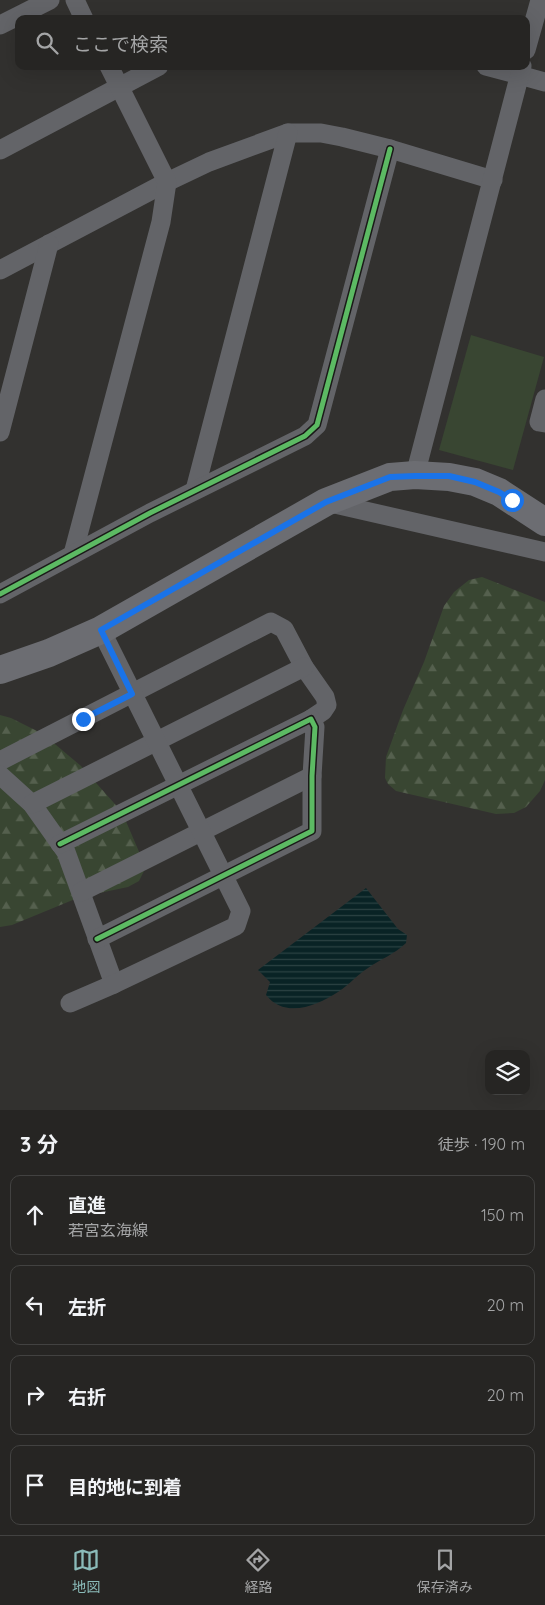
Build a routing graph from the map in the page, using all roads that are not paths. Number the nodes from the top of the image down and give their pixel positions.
1 (50, 0) edge
2 (74, 0) edge
3 (540, 0) edge
4 (20, 15) edge
5 (82, 15) edge
6 (15, 18) edge
7 (0, 25) edge
8 (530, 36) edge
9 (112, 70) edge
10 (152, 70) edge
11 (521, 71) edge
12 (545, 82) edge
13 (121, 88) junction
14 (288, 133) junction
15 (390, 149) junction
16 (0, 150) edge
17 (493, 180) junction
18 (167, 182) junction
19 (49, 244) junction
20 (0, 270) edge
21 (545, 399) edge
22 (545, 423) edge
23 (0, 432) edge
24 (415, 476) junction
25 (195, 490) junction
26 (326, 502) junction
27 (545, 522) edge
28 (545, 552) edge
29 (73, 554) junction
30 (0, 594) edge
31 (101, 630) junction
32 (304, 667) junction
33 (0, 670) edge
34 (132, 694) junction
35 (311, 719) junction
36 (156, 741) junction
37 (0, 761) edge
38 (0, 775) edge
39 (312, 776) junction
40 (179, 786) junction
41 (32, 804) junction
42 (202, 832) junction
43 (60, 844) junction
44 (224, 875) junction
45 (81, 892) junction
46 (97, 939) junction
47 (114, 984) junction
48 (70, 1003) dead end

1 - 4 street
2 - 5 street
3 - 8 street
6 - 7 street
9 - 13 street
10 - 13 street
11 - 12 street
11 - 17 street
13 - 16 street
13 - 18 street
14 - 15 street
14 - 18 street
14 - 25 street
15 - 17 street
15 - 25 street
17 - 24 street
18 - 19 street
18 - 29 street
19 - 20 street
19 - 23 street
21 - 22 street
24 - 26 main road
24 - 27 main road
25 - 29 street
26 - 28 street
26 - 31 main road
29 - 30 street
31 - 33 main road
31 - 34 street
32 - 34 street
32 - 35 street
32 - 36 street
34 - 36 street
34 - 37 street
35 - 39 street
35 - 40 street
36 - 40 street
36 - 41 street
38 - 41 street
39 - 42 street
39 - 44 street
40 - 42 street
40 - 43 street
41 - 43 street
42 - 44 street
42 - 45 street
43 - 45 street
44 - 46 street
44 - 47 street
45 - 46 street
46 - 47 street
47 - 48 street

